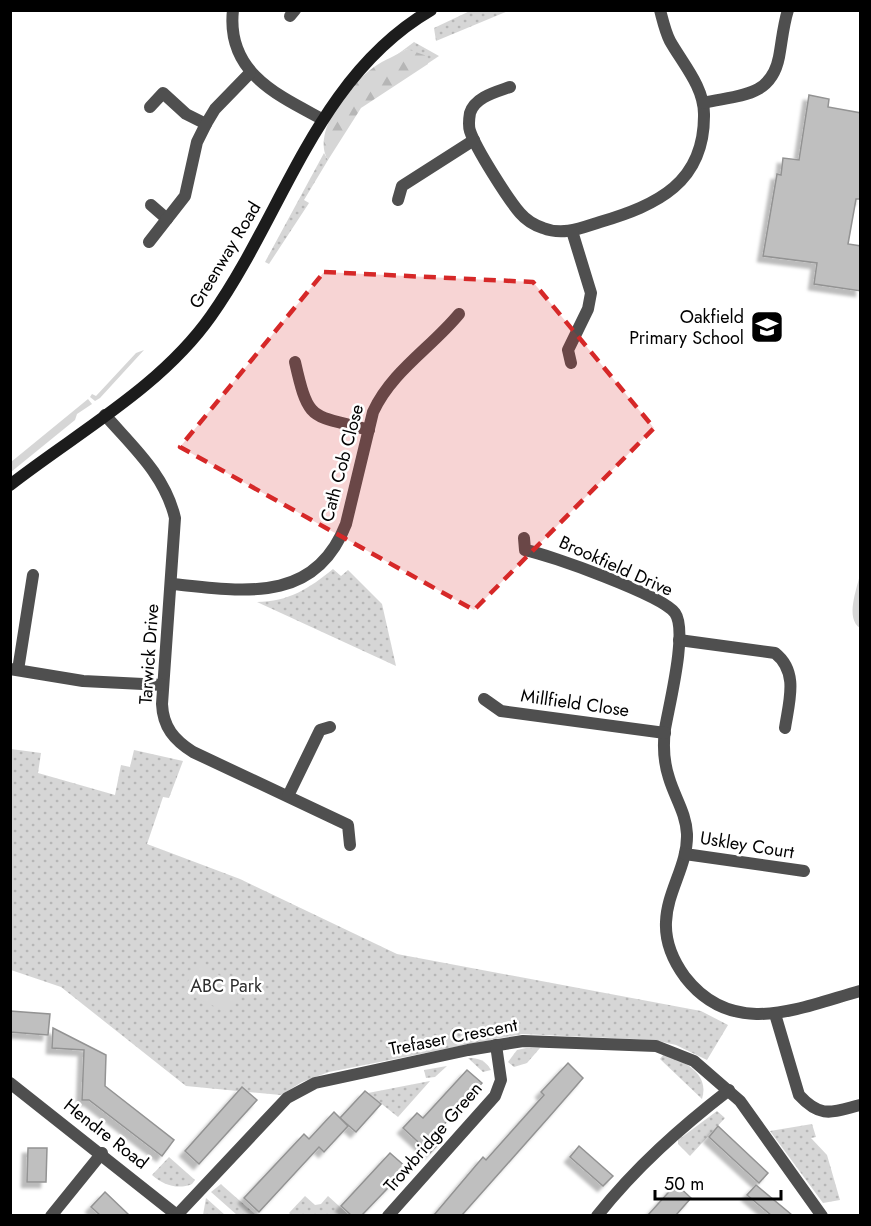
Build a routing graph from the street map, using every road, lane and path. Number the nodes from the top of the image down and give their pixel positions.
1 (233, 10) edge
2 (430, 10) edge
3 (660, 10) edge
4 (788, 10) edge
5 (250, 73) junction
6 (510, 87) dead end
7 (703, 103) junction
8 (150, 107) dead end
9 (322, 119) junction
10 (206, 124) junction
11 (474, 140) junction
12 (398, 200) dead end
13 (151, 205) dead end
14 (167, 219) junction
15 (572, 231) junction
16 (149, 242) dead end
17 (459, 314) dead end
18 (295, 362) dead end
19 (571, 363) dead end
20 (105, 415) junction
21 (369, 430) junction
22 (10, 485) edge
23 (524, 538) dead end
24 (33, 574) dead end
25 (172, 584) junction
26 (679, 640) junction
27 (14, 670) edge
28 (163, 685) junction
29 (484, 699) dead end
30 (330, 727) dead end
31 (785, 728) dead end
32 (665, 733) junction
33 (288, 796) junction
34 (350, 844) dead end
35 (685, 854) junction
36 (804, 872) dead end
37 (861, 991) edge
38 (775, 1014) junction
39 (496, 1045) junction
40 (10, 1083) edge
41 (729, 1090) junction
42 (861, 1105) edge
43 (102, 1153) junction
44 (51, 1215) edge
45 (178, 1215) edge
46 (388, 1215) edge
47 (597, 1215) edge
48 (822, 1215) edge

1 - 5 street
2 - 9 street, Greenway Road
3 - 7 street
4 - 7 street
5 - 9 street
5 - 10 street
6 - 11 street
7 - 15 street
8 - 10 street
9 - 20 street, Greenway Road
10 - 14 street
11 - 12 street
11 - 15 street
13 - 14 street
14 - 16 street
15 - 19 street
17 - 21 street, Cath Cob Close
18 - 21 street
20 - 22 street, Greenway Road
20 - 25 street, Tarwick Drive
21 - 25 street, Cath Cob Close
23 - 26 street, Brookfield Drive
24 - 27 street
25 - 28 street, Tarwick Drive
26 - 31 street
26 - 32 street, Brookfield Drive
27 - 28 street
28 - 33 street, Tarwick Drive
29 - 32 street, Millfield Close
30 - 33 street
32 - 35 street, Brookfield Drive
33 - 34 street, Tarwick Drive
35 - 36 street, Uskley Court
35 - 38 street, Brookfield Drive
37 - 38 street, Brookfield Drive
38 - 42 street
39 - 41 street, Trefaser Crescent
39 - 45 street, Trefaser Crescent
39 - 46 street, Trowbridge Green
40 - 43 street, Hendre Road
41 - 47 street
41 - 48 street, Trefaser Crescent
43 - 44 street
43 - 45 street, Hendre Road

